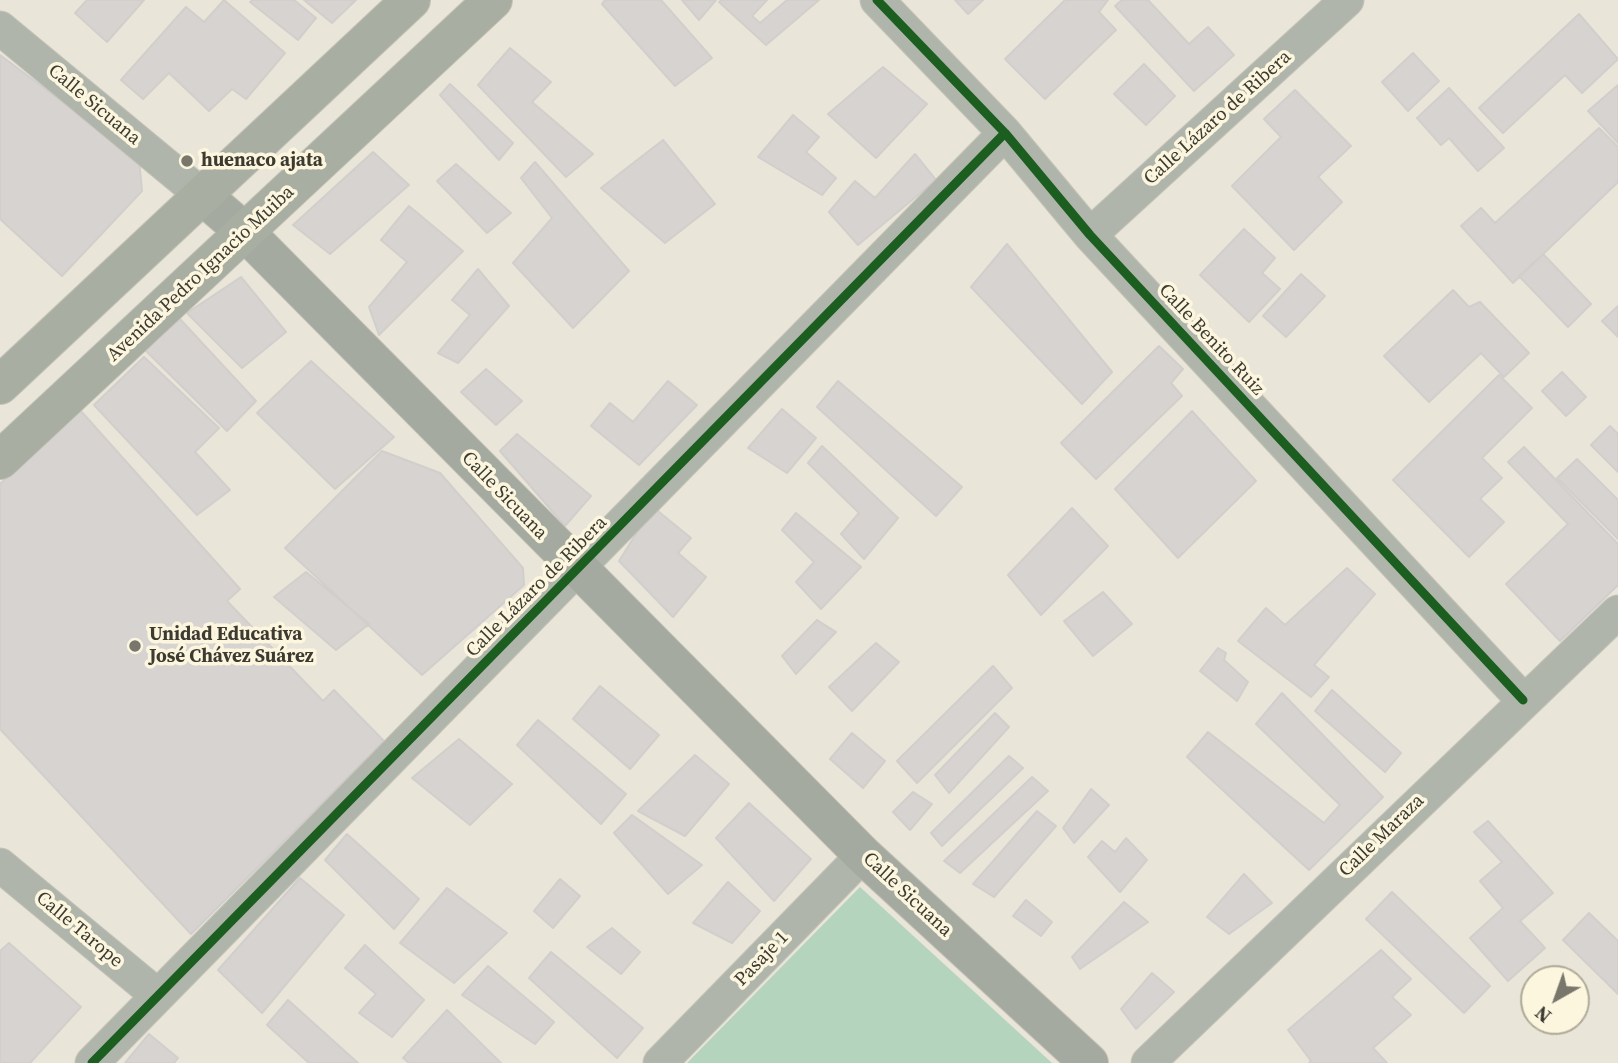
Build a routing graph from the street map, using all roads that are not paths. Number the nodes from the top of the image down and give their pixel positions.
1 (411, 0) edge
2 (493, 0) edge
3 (877, 0) edge
4 (1347, 0) edge
5 (0, 28) edge
6 (1004, 133) junction
7 (204, 195) junction
8 (246, 233) junction
9 (1090, 235) junction
10 (0, 385) edge
11 (0, 460) edge
12 (578, 570) junction
13 (1618, 612) edge
14 (1523, 700) junction
15 (863, 855) junction
16 (0, 865) edge
17 (157, 995) junction
18 (92, 1063) edge
19 (660, 1063) edge
20 (1089, 1063) edge
21 (1148, 1063) edge

1 - 7 main road
2 - 8 main road, Avenida Pedro Ignacio Muiba
3 - 6 street, Calle Benito Ruiz
4 - 9 street, Calle Lázaro de Ribera
5 - 7 street, Calle Sicuana
6 - 9 street, Calle Benito Ruiz
6 - 12 street, Calle Lázaro de Ribera
7 - 8 main road, Calle Sicuana
7 - 10 main road
8 - 11 main road, Avenida Pedro Ignacio Muiba
8 - 12 main road, Calle Sicuana
9 - 14 street, Calle Benito Ruiz
12 - 15 main road, Calle Sicuana
12 - 17 street, Calle Lázaro de Ribera
13 - 14 street, Calle Maraza
14 - 21 street, Calle Maraza
15 - 19 street, Pasaje 1
15 - 20 main road, Calle Sicuana
16 - 17 street, Calle Tarope
17 - 18 street, Calle Lázaro de Ribera

